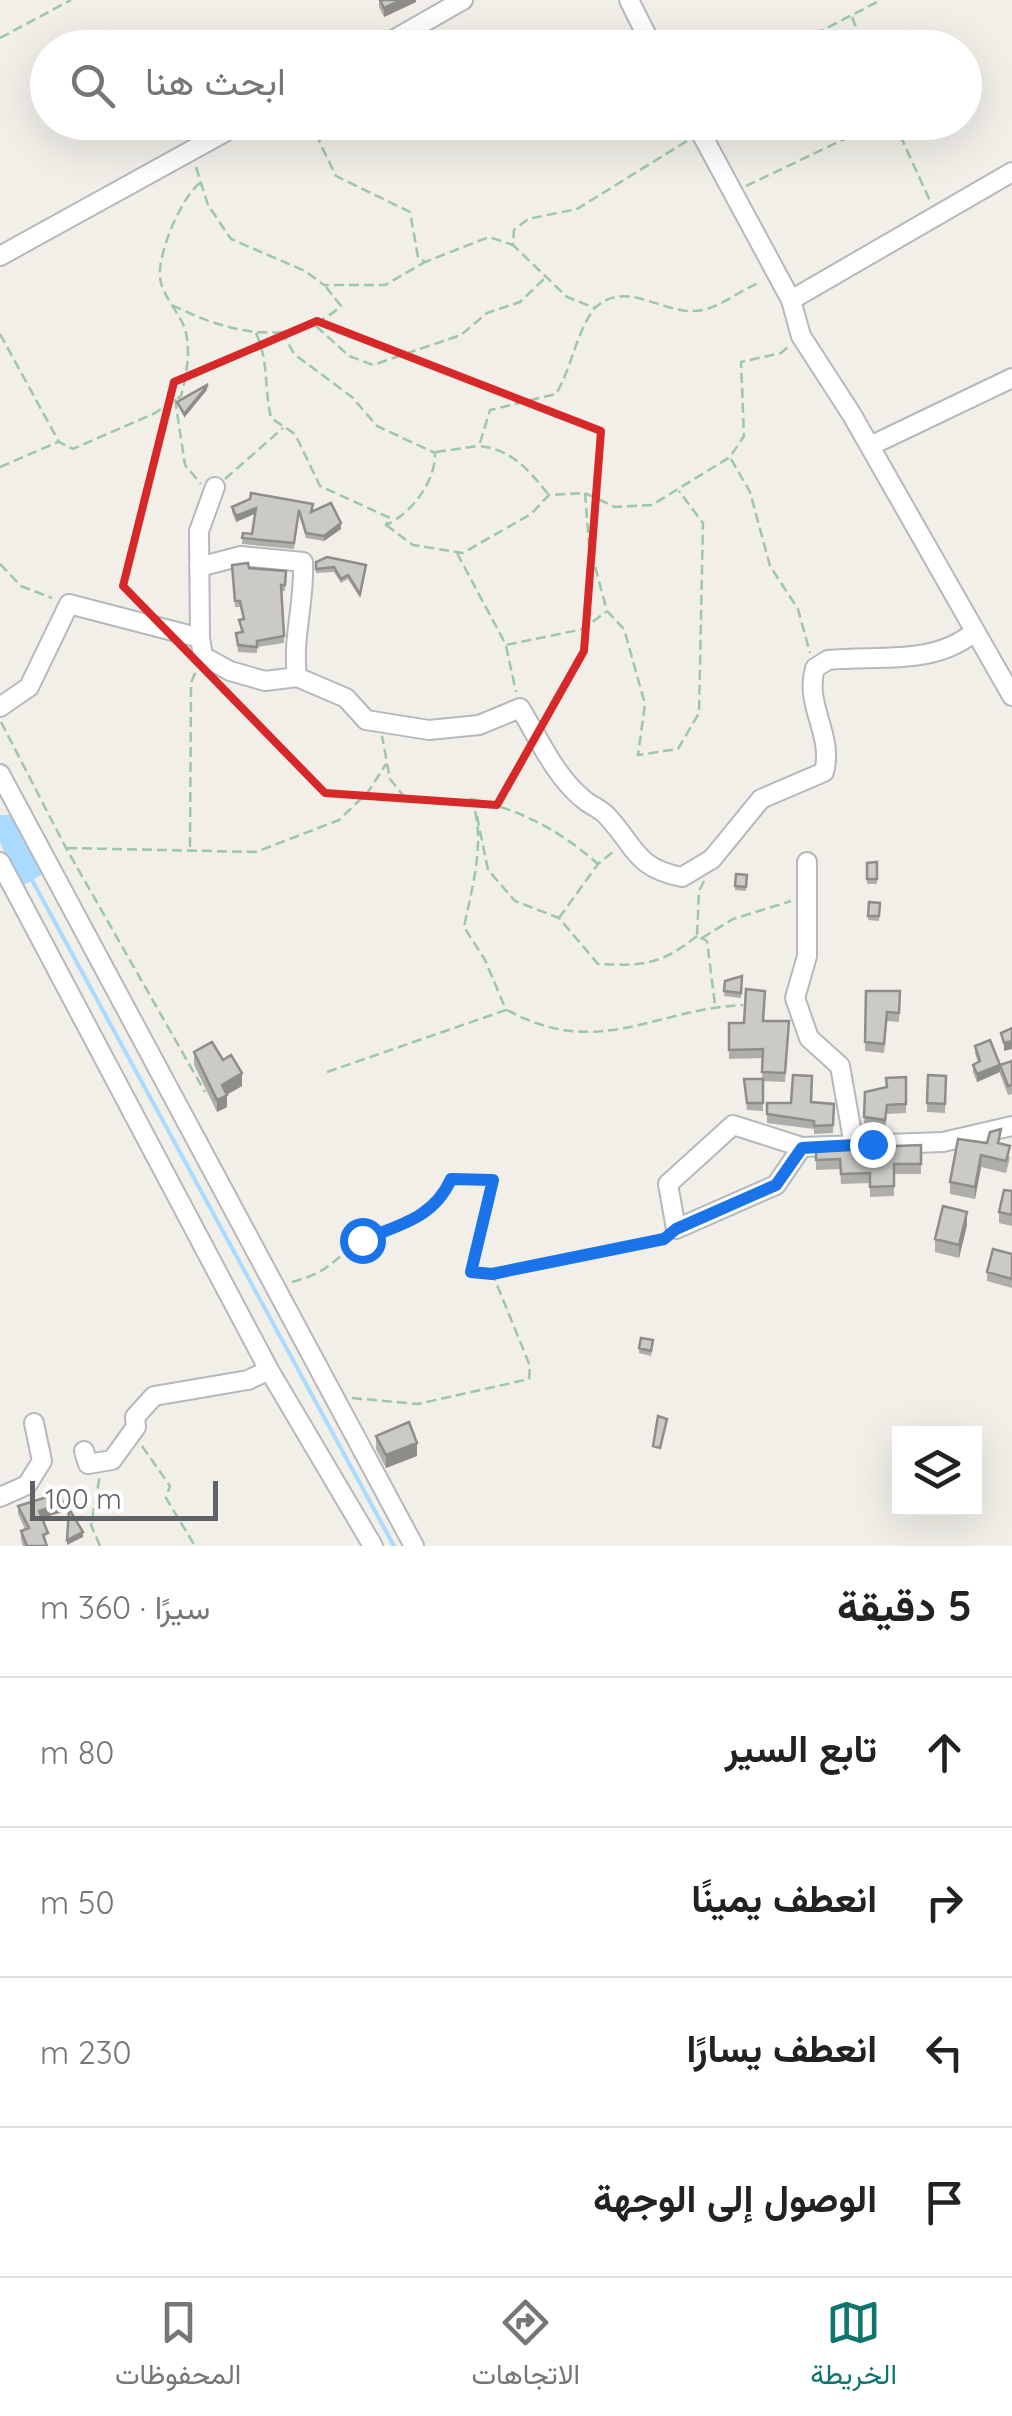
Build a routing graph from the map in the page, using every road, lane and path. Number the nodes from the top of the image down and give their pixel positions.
1 (71, 0) edge
2 (464, 0) edge
3 (629, 0) edge
4 (880, 0) edge
5 (852, 16) junction
6 (411, 30) edge
7 (644, 30) edge
8 (824, 30) edge
9 (857, 30) edge
10 (0, 38) edge
11 (211, 140) edge
12 (319, 140) edge
13 (679, 140) edge
14 (704, 140) edge
15 (842, 140) edge
16 (902, 140) edge
17 (189, 152) junction
18 (1012, 172) edge
19 (203, 181) junction
20 (730, 194) junction
21 (937, 215) junction
22 (512, 245) junction
23 (0, 256) edge
24 (425, 262) junction
25 (777, 276) junction
26 (546, 277) junction
27 (324, 285) junction
28 (791, 300) junction
29 (170, 304) junction
30 (595, 308) junction
31 (316, 326) junction
32 (256, 333) junction
33 (284, 333) junction
34 (0, 334) edge
35 (801, 336) junction
36 (1012, 378) edge
37 (175, 399) junction
38 (284, 427) junction
39 (58, 442) junction
40 (480, 446) junction
41 (870, 446) junction
42 (435, 453) junction
43 (730, 458) junction
44 (0, 467) edge
45 (216, 487) junction
46 (679, 492) junction
47 (586, 493) junction
48 (549, 495) junction
49 (386, 525) junction
50 (456, 552) junction
51 (0, 564) edge
52 (199, 567) junction
53 (69, 604) junction
54 (607, 612) junction
55 (975, 631) junction
56 (506, 645) junction
57 (201, 647) junction
58 (823, 663) junction
59 (297, 678) junction
60 (1012, 696) edge
61 (0, 707) edge
62 (520, 708) junction
63 (0, 720) edge
64 (366, 720) junction
65 (387, 763) junction
66 (0, 774) edge
67 (471, 799) junction
68 (476, 810) junction
69 (626, 840) junction
70 (66, 848) junction
71 (190, 850) junction
72 (0, 862) edge
73 (808, 862) dead end
74 (598, 864) junction
75 (704, 864) junction
76 (807, 896) junction
77 (559, 918) junction
78 (699, 937) junction
79 (743, 1005) edge
80 (715, 1006) junction
81 (506, 1010) junction
82 (327, 1072) dead end
83 (205, 1092) edge
84 (1012, 1126) edge
85 (854, 1145) junction
86 (802, 1148) junction
87 (676, 1229) junction
88 (492, 1274) junction
89 (276, 1286) junction
90 (270, 1370) junction
91 (338, 1403) junction
92 (34, 1422) dead end
93 (136, 1427) junction
94 (84, 1451) dead end
95 (103, 1462) junction
96 (0, 1497) edge
97 (100, 1546) edge
98 (195, 1546) edge
99 (372, 1546) edge
100 (414, 1546) edge

1 - 10 path
2 - 6 street
3 - 7 street
4 - 5 path
5 - 8 path
5 - 9 path
11 - 17 street
12 - 24 path
13 - 22 path
14 - 20 street
15 - 20 path
16 - 21 path
17 - 19 path
17 - 23 street
18 - 21 street
19 - 27 path
19 - 29 path
20 - 25 street
21 - 28 street
22 - 24 path
22 - 26 path
24 - 27 path
25 - 28 street
25 - 30 path
26 - 30 path
26 - 31 path
27 - 31 path
28 - 35 street
29 - 32 path
29 - 37 path
30 - 40 path
31 - 33 path
32 - 33 path
32 - 38 path
33 - 42 path
34 - 39 path
35 - 41 street
35 - 43 path
36 - 41 street
37 - 39 path
37 - 45 path
38 - 45 path
38 - 49 path
39 - 44 path
40 - 42 path
40 - 48 path
41 - 55 street
42 - 49 path
43 - 46 path
43 - 58 path
45 - 52 street
46 - 47 path
46 - 54 path
47 - 48 path
47 - 54 path
48 - 50 path
49 - 50 path
50 - 56 path
51 - 53 path
52 - 57 street
52 - 59 street
53 - 57 street
53 - 61 street
54 - 56 path
55 - 58 street
55 - 60 street
56 - 62 path
57 - 59 street
57 - 71 path
58 - 75 street
59 - 64 street
62 - 64 street
62 - 69 street
63 - 70 path
64 - 65 path
65 - 67 path
65 - 71 path
66 - 89 street
67 - 68 path
67 - 74 path
68 - 77 path
68 - 81 path
69 - 74 path
69 - 75 street
70 - 71 path
70 - 83 path
72 - 90 street
73 - 76 street
74 - 77 path
75 - 78 path
76 - 78 path
76 - 85 street
77 - 78 path
78 - 80 path
79 - 80 path
80 - 81 path
81 - 82 path
84 - 85 street
85 - 86 street
86 - 87 street
86 - 87 street
87 - 88 path
88 - 89 path
88 - 91 path
89 - 91 street
90 - 93 street
90 - 99 street
91 - 100 street
92 - 96 street
93 - 95 street
93 - 98 path
94 - 95 street
95 - 97 path

